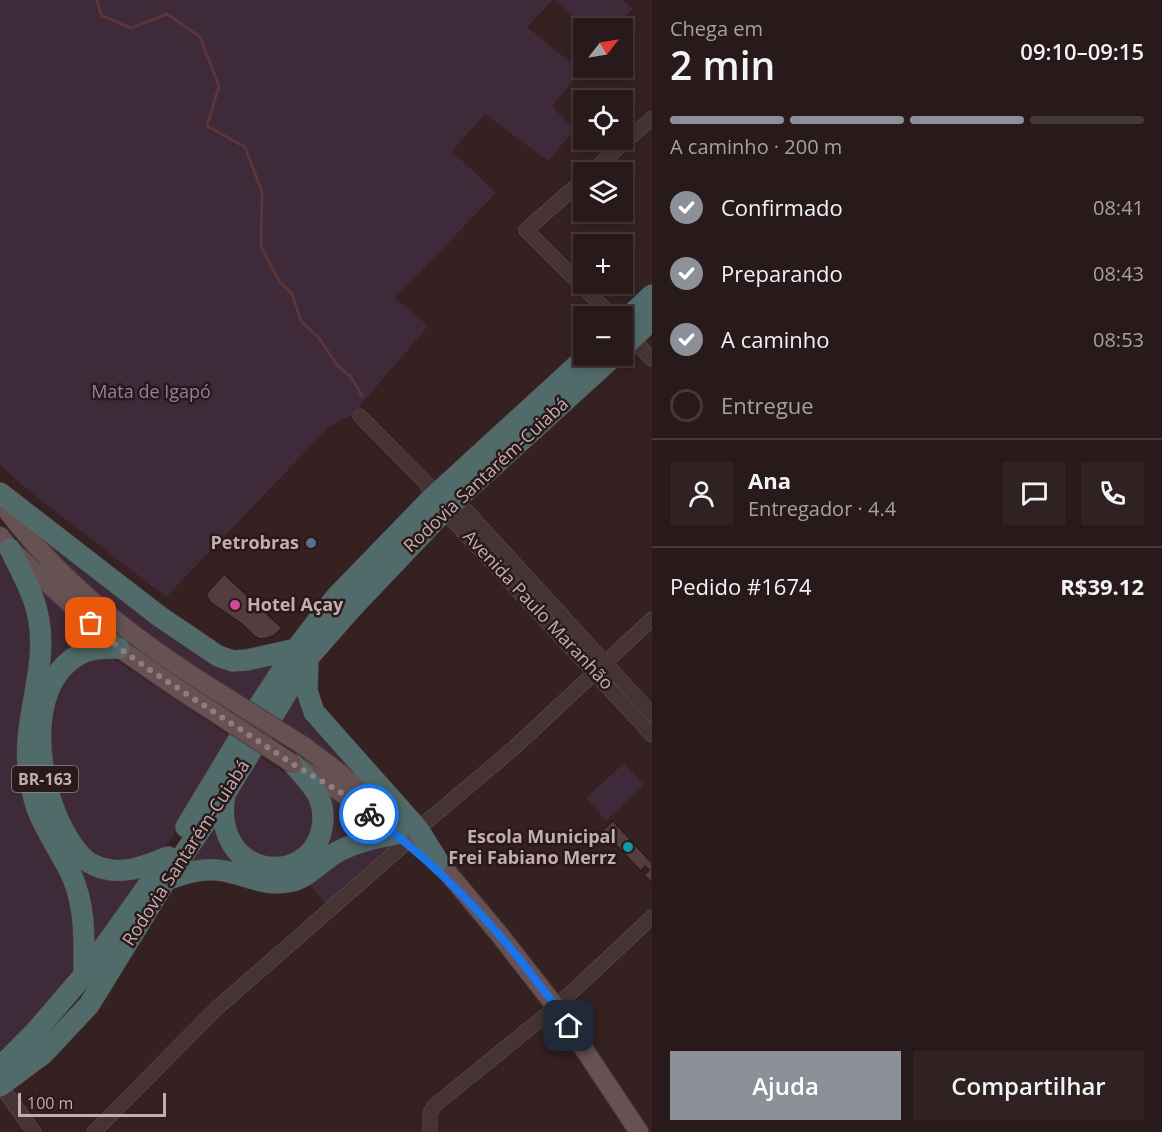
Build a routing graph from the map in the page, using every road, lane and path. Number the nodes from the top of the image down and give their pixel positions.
1 (652, 118) edge
2 (602, 162) edge
3 (573, 189) edge
4 (652, 296) edge
5 (602, 306) edge
6 (652, 320) edge
7 (633, 323) edge
8 (633, 330) edge
9 (633, 341) edge
10 (652, 358) edge
11 (577, 366) edge
12 (602, 366) edge
13 (360, 416) dead end
14 (0, 493) edge
15 (441, 496) junction
16 (0, 501) edge
17 (5, 543) edge
18 (652, 619) edge
19 (119, 648) junction
20 (302, 654) junction
21 (600, 668) junction
22 (652, 714) edge
23 (652, 735) edge
24 (293, 764) junction
25 (225, 794) junction
26 (408, 835) junction
27 (168, 857) junction
28 (438, 861) joint
29 (166, 880) junction
30 (472, 904) junction
31 (652, 917) edge
32 (84, 975) junction
33 (556, 1007) junction
34 (0, 1067) edge
35 (0, 1086) edge
36 (34, 1132) edge
37 (94, 1132) edge
38 (430, 1132) edge
39 (639, 1132) edge

1 - 2 street
3 - 5 street
4 - 7 highway
6 - 8 highway
9 - 10 street
11 - 15 highway, Rodovia Santarém-Cuiabá
12 - 15 highway, Rodovia Santarém-Cuiabá
13 - 15 street, Avenida Paulo Maranhão
14 - 20 highway
15 - 20 highway, Rodovia Santarém-Cuiabá
15 - 21 street, Avenida Paulo Maranhão
16 - 26 main road, bridge
17 - 19 main road
17 - 32 highway, BR-163
18 - 21 street
19 - 24 main road, bridge
19 - 27 highway, BR-163
20 - 25 highway, Rodovia Santarém-Cuiabá
20 - 26 highway
20 - 27 highway, Rodovia Santarém-Cuiabá
21 - 22 street, Avenida Paulo Maranhão
21 - 23 street, Avenida Paulo Maranhão
21 - 26 street
24 - 25 highway
24 - 26 main road
25 - 29 highway, Rodovia Santarém-Cuiabá
26 - 28 highway
26 - 29 highway
26 - 30 main road
26 - 37 street
27 - 32 highway, Rodovia Santarém-Cuiabá
28 - 30 main road
29 - 35 highway, Rodovia Santarém-Cuiabá
30 - 33 main road
31 - 33 street
32 - 34 highway, Rodovia Santarém-Cuiabá
33 - 38 street
33 - 39 main road
35 - 36 street

